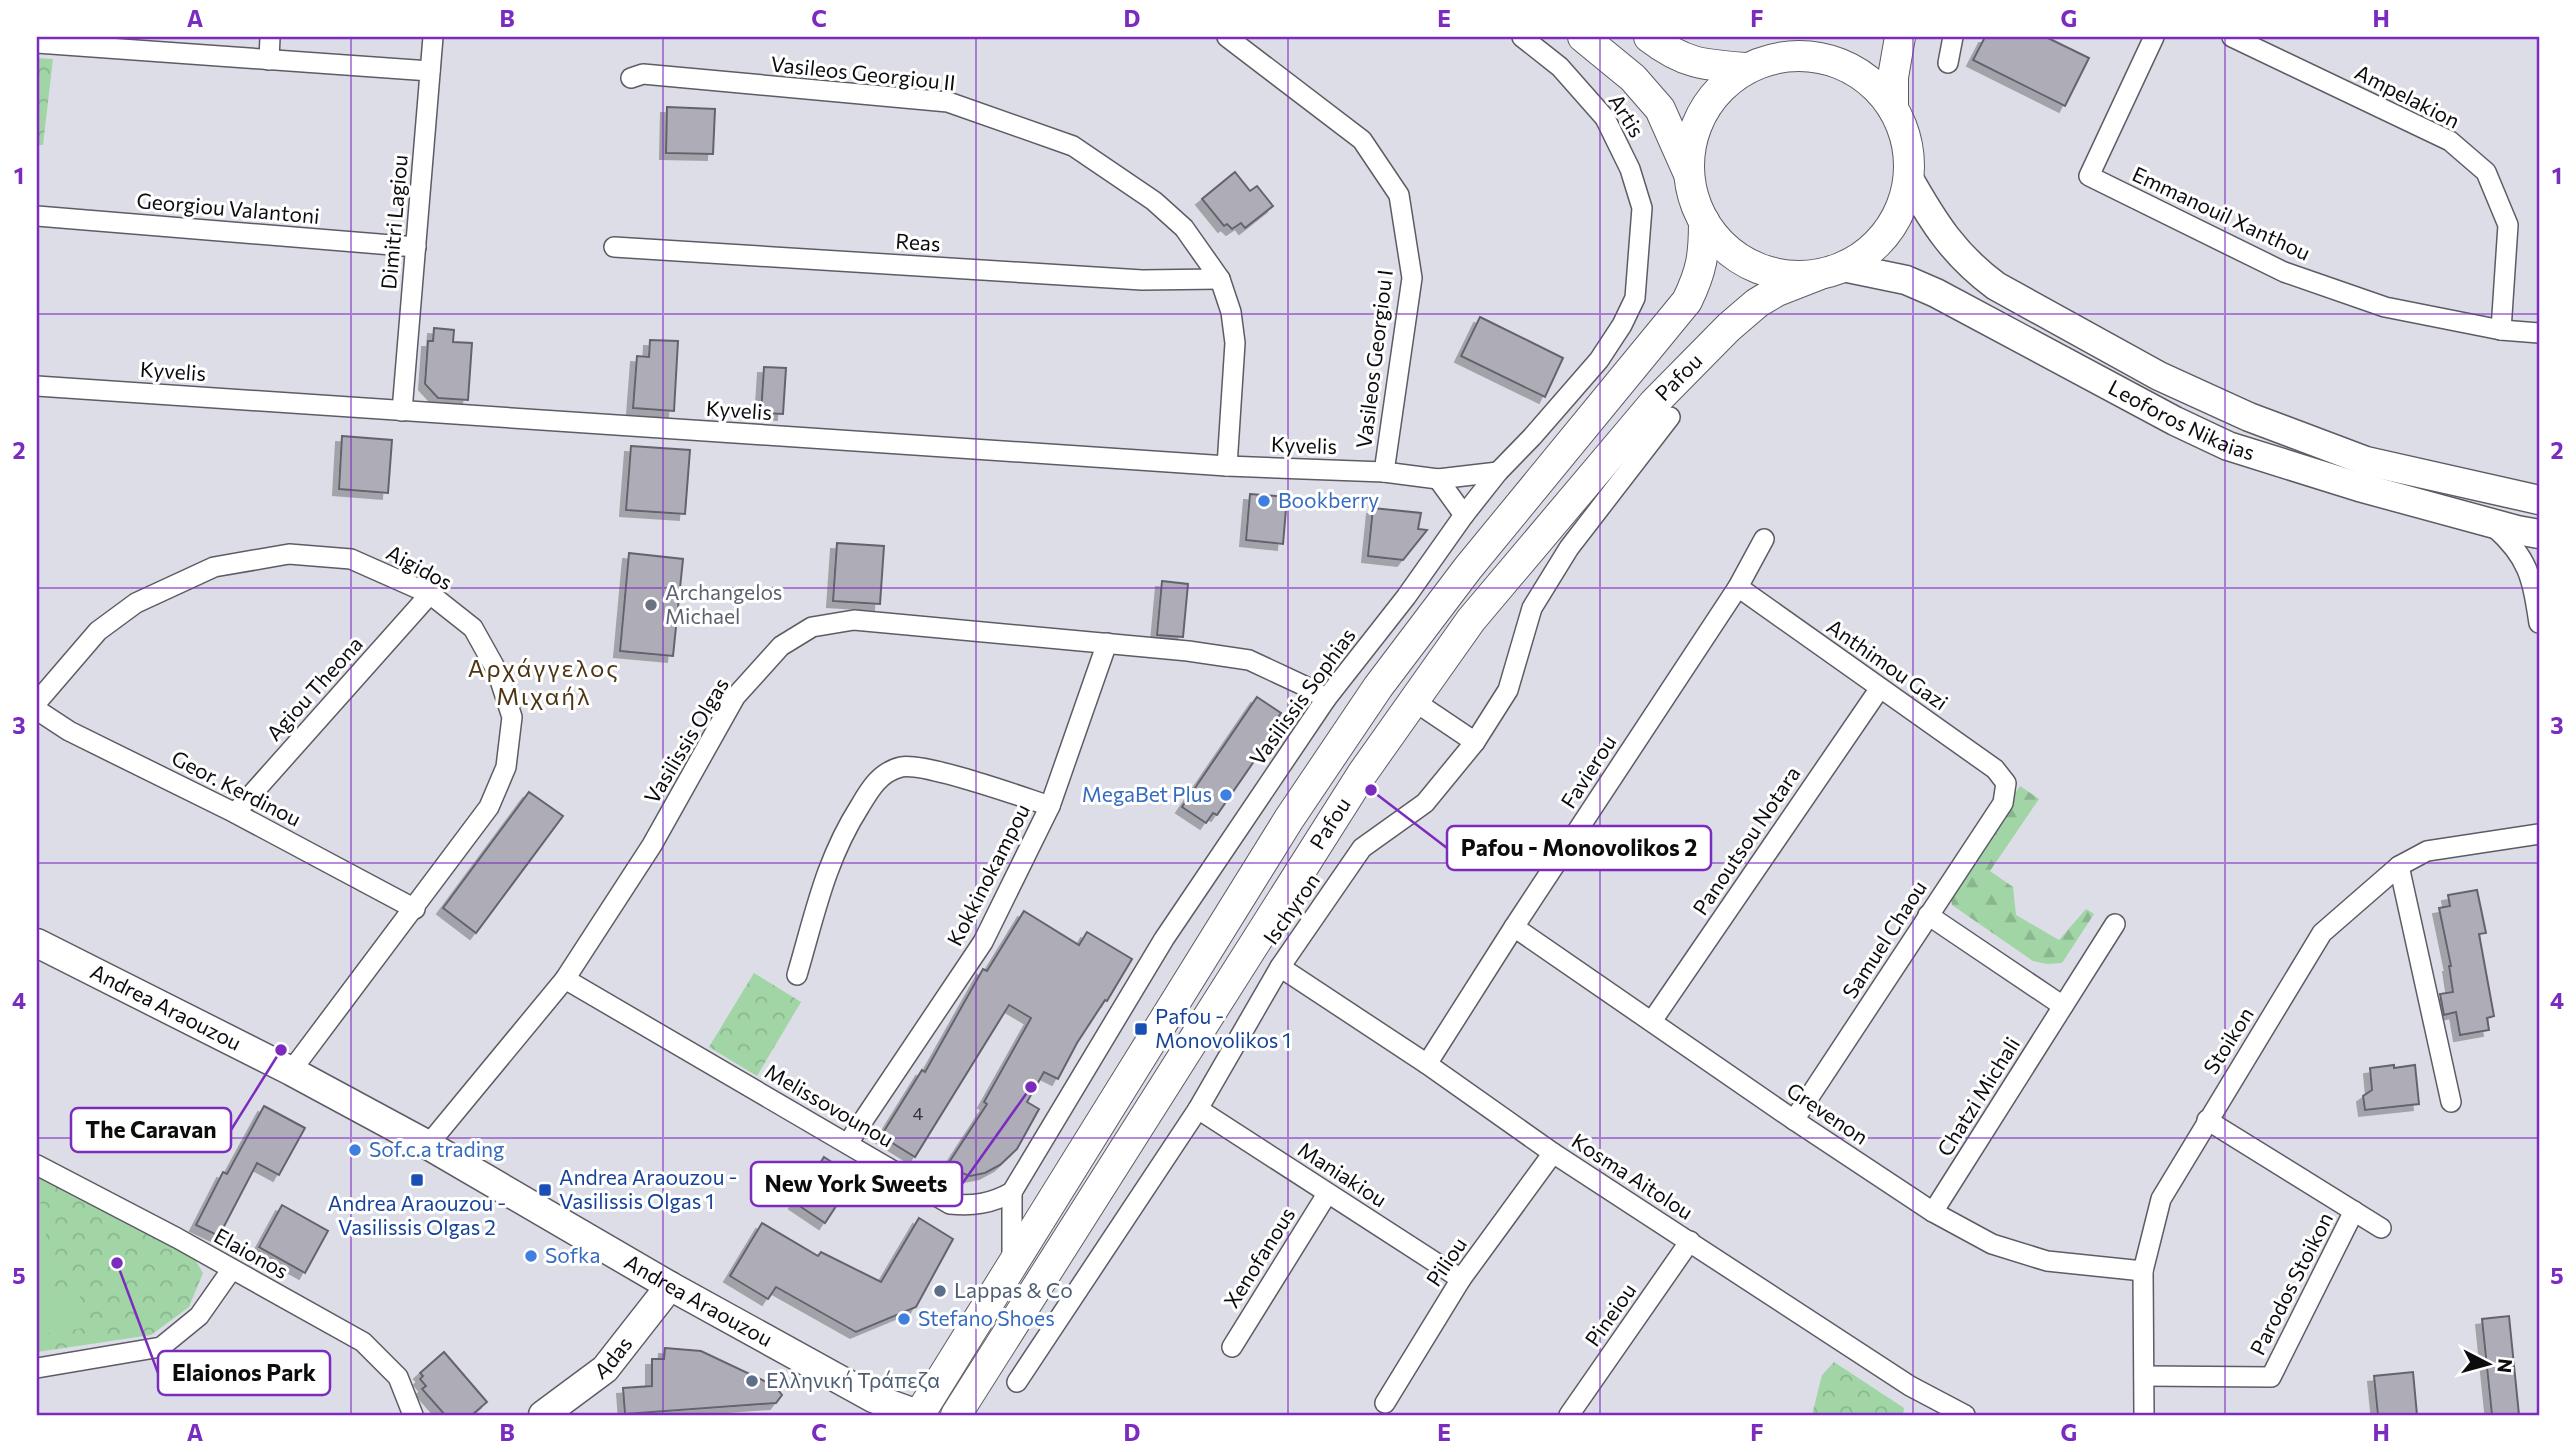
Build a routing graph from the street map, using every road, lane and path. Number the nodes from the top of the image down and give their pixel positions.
1 (270, 37) edge
2 (433, 37) edge
3 (1227, 37) edge
4 (1522, 37) edge
5 (1583, 37) edge
6 (1649, 37) edge
7 (1818, 37) edge
8 (1900, 37) edge
9 (1953, 37) edge
10 (2154, 37) edge
11 (2231, 37) edge
12 (37, 43) edge
13 (105, 43) edge
14 (1781, 57) junction
15 (269, 60) junction
16 (1948, 63) dead end
17 (1747, 68) junction
18 (430, 71) junction
19 (631, 78) dead end
20 (1893, 107) junction
21 (1690, 175) junction
22 (1909, 179) junction
23 (37, 216) edge
24 (1704, 221) junction
25 (1641, 245) joint
26 (416, 247) junction
27 (614, 247) dead end
28 (1830, 271) junction
29 (1220, 279) junction
30 (2501, 330) junction
31 (2539, 333) edge
32 (37, 386) edge
33 (402, 411) junction
34 (1670, 417) dead end
35 (1577, 434) junction
36 (1532, 437) junction
37 (1227, 466) junction
38 (1384, 472) junction
39 (1498, 472) junction
40 (1438, 479) junction
41 (2539, 500) edge
42 (1464, 515) junction
43 (2490, 523) junction
44 (2539, 534) edge
45 (1765, 539) dead end
46 (2539, 563) edge
47 (1738, 587) junction
48 (2533, 587) junction
49 (430, 594) junction
50 (2539, 623) edge
51 (1107, 643) junction
52 (1880, 688) junction
53 (1326, 699) junction
54 (1414, 701) junction
55 (37, 702) edge
56 (37, 710) edge
57 (1475, 742) junction
58 (2006, 783) joint
59 (1050, 806) junction
60 (234, 813) junction
61 (2539, 834) edge
62 (2399, 866) junction
63 (415, 909) junction
64 (1928, 915) junction
65 (2115, 924) dead end
66 (1514, 927) junction
67 (37, 943) edge
68 (1280, 967) junction
69 (797, 975) dead end
70 (565, 979) junction
71 (2063, 1006) junction
72 (1652, 1021) junction
73 (1427, 1064) junction
74 (291, 1071) junction
75 (2451, 1102) dead end
76 (1198, 1109) junction
77 (1794, 1120) junction
78 (2207, 1120) junction
79 (848, 1143) junction
80 (428, 1145) junction
81 (1553, 1153) junction
82 (37, 1165) edge
83 (1012, 1192) junction
84 (1327, 1194) junction
85 (2354, 1211) junction
86 (1933, 1212) junction
87 (2381, 1228) dead end
88 (1690, 1241) junction
89 (1012, 1265) junction
90 (232, 1269) junction
91 (2143, 1270) junction
92 (1461, 1279) junction
93 (670, 1286) junction
94 (1231, 1346) dead end
95 (37, 1368) edge
96 (2144, 1376) junction
97 (1017, 1381) dead end
98 (1385, 1402) dead end
99 (413, 1415) edge
100 (542, 1415) edge
101 (919, 1415) edge
102 (956, 1415) edge
103 (1569, 1415) edge
104 (1965, 1415) edge
105 (2144, 1415) edge

1 - 15 street
2 - 18 street, Dimitri Lagiou
3 - 38 street, Vasileos Georgiou I
4 - 25 street, Artis
5 - 21 main road
6 - 17 main road
7 - 14 main road
8 - 20 main road
9 - 16 street
10 - 30 street, Emmanouil Xanthou
11 - 30 street, Ampelakion
12 - 13 street
13 - 15 street
14 - 17 main road
14 - 20 main road
15 - 18 street
17 - 21 main road
18 - 26 street, Dimitri Lagiou
19 - 29 street, Vasileos Georgiou II
20 - 22 main road
21 - 24 main road
22 - 28 main road
22 - 41 main road, Leoforos Nikaias
23 - 26 street, Georgiou Valantoni
24 - 28 main road
24 - 35 main road, Pafou
25 - 36 street, Vasilissis Sophias
26 - 33 street, Dimitri Lagiou
27 - 29 street, Reas
28 - 43 main road, Leoforos Nikaias
28 - 54 main road, Pafou
29 - 37 street, Vasileos Georgiou II
30 - 31 street, Emmanouil Xanthou
32 - 33 street, Kyvelis
33 - 37 street, Kyvelis
34 - 57 street, Ischyron
35 - 36 street
35 - 89 main road, Pafou
36 - 39 street, Vasilissis Sophias
37 - 38 street, Kyvelis
38 - 40 street, Kyvelis
39 - 40 street, Kyvelis
39 - 42 street, Vasilissis Sophias
40 - 42 street
42 - 53 street, Vasilissis Sophias
43 - 44 main road, Leoforos Nikaias
43 - 48 street
45 - 47 street, Favierou
46 - 48 street
47 - 52 street, Anthimou Gazi
47 - 66 street, Favierou
48 - 50 street
49 - 55 street, Aigidos
49 - 60 street, Agiou Theona
49 - 63 street, Aigidos
51 - 53 street, Vasilissis Olgas
51 - 59 street, Kokkinokampou
51 - 70 street, Vasilissis Olgas
52 - 58 street, Anthimou Gazi
52 - 72 street, Panoutsou Notara
53 - 83 street, Vasilissis Sophias
54 - 57 street
54 - 102 main road, Pafou
56 - 60 street, Geor. Kerdinou
57 - 68 street, Ischyron
58 - 64 street, Samuel Chaou
59 - 69 street
59 - 79 street, Kokkinokampou
60 - 63 street, Geor. Kerdinou
61 - 62 street, Stoikon
62 - 75 street
62 - 78 street, Stoikon
63 - 74 street, Aigidos
64 - 71 street
64 - 77 street, Samuel Chaou
65 - 71 street, Chatzi Michali
66 - 72 street, Grevenon
66 - 73 street, Favierou
67 - 74 main road, Andrea Araouzou
68 - 73 street, Kosma Aitolou
68 - 76 street, Ischyron
70 - 79 street, Melissovounou
70 - 80 street, Vasilissis Olgas
71 - 86 street, Chatzi Michali
72 - 77 street, Grevenon
73 - 81 street, Kosma Aitolou
74 - 80 main road, Andrea Araouzou
76 - 84 street, Maniakiou
76 - 97 street, Ischyron
77 - 86 street, Grevenon
78 - 85 street, Parodos Stoikon
78 - 91 street, Stoikon
79 - 83 street, Melissovounou
80 - 93 main road, Andrea Araouzou
81 - 88 street, Kosma Aitolou
81 - 92 street, Piliou
82 - 90 street, Elaionos
83 - 89 street
84 - 92 street, Maniakiou
84 - 94 street, Xenofanous
85 - 87 street, Parodos Stoikon
85 - 96 street, Parodos Stoikon
86 - 91 street, Grevenon
88 - 103 street, Pineiou
88 - 104 street, Kosma Aitolou
89 - 101 main road, Pafou
90 - 95 street
90 - 99 street, Elaionos
91 - 96 street, Stoikon
92 - 98 street, Piliou
93 - 100 main road, Adas
93 - 101 main road, Andrea Araouzou
96 - 105 street, Stoikon

